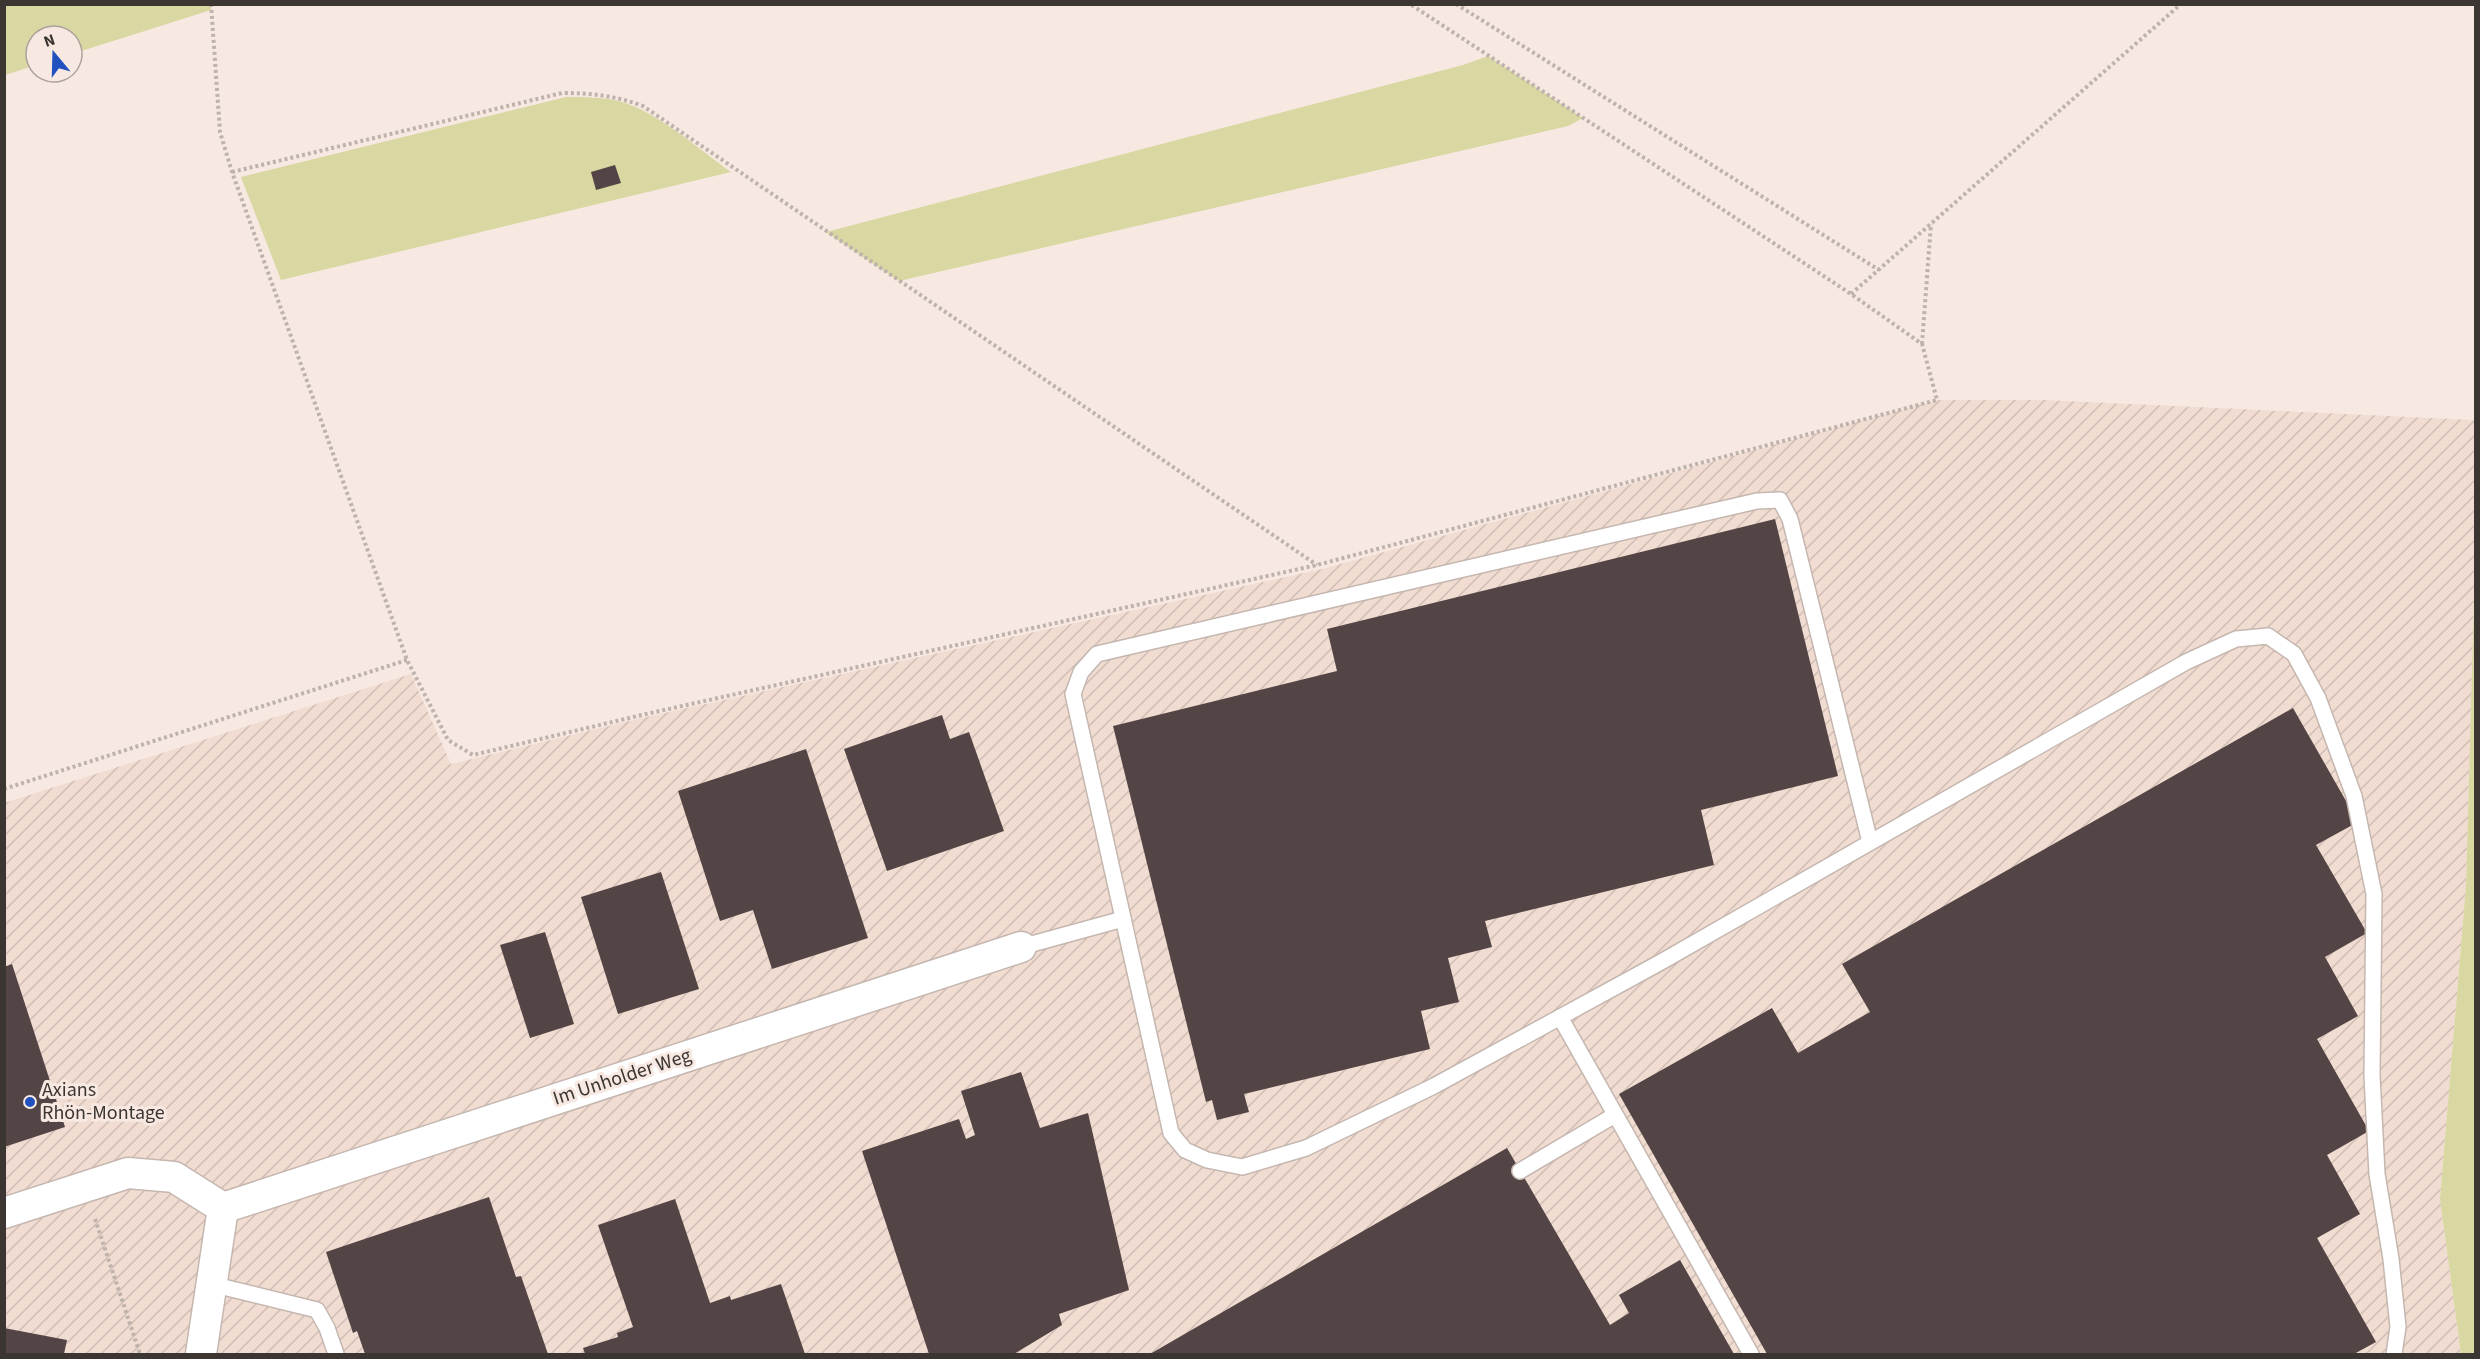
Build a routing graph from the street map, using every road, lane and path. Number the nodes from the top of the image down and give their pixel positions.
1 (212, 4) edge
2 (1410, 4) edge
3 (1456, 4) edge
4 (2181, 4) edge
5 (232, 172) junction
6 (1931, 224) junction
7 (1879, 270) junction
8 (1851, 294) junction
9 (1922, 344) junction
10 (1317, 565) junction
11 (407, 660) junction
12 (4, 789) edge
13 (1870, 843) junction
14 (1123, 919) junction
15 (1022, 946) joint
16 (1560, 1017) junction
17 (1615, 1115) junction
18 (1520, 1171) dead end
19 (84, 1186) junction
20 (223, 1208) junction
21 (4, 1213) edge
22 (211, 1284) junction
23 (140, 1354) edge
24 (201, 1354) edge
25 (336, 1354) edge
26 (1751, 1354) edge
27 (2394, 1354) edge

1 - 5 path
2 - 8 path
3 - 7 path
4 - 6 path
5 - 10 path
5 - 11 path
6 - 7 path
6 - 9 path
7 - 8 path
8 - 9 path
9 - 10 path
10 - 11 path
11 - 12 path
13 - 14 lane
13 - 16 lane
13 - 27 lane
14 - 15 lane
14 - 16 lane
15 - 20 street, Im Unholder Weg
16 - 17 lane
17 - 18 lane
17 - 26 lane
19 - 20 street
19 - 21 street
19 - 23 path
20 - 22 street
22 - 24 street
22 - 25 lane

